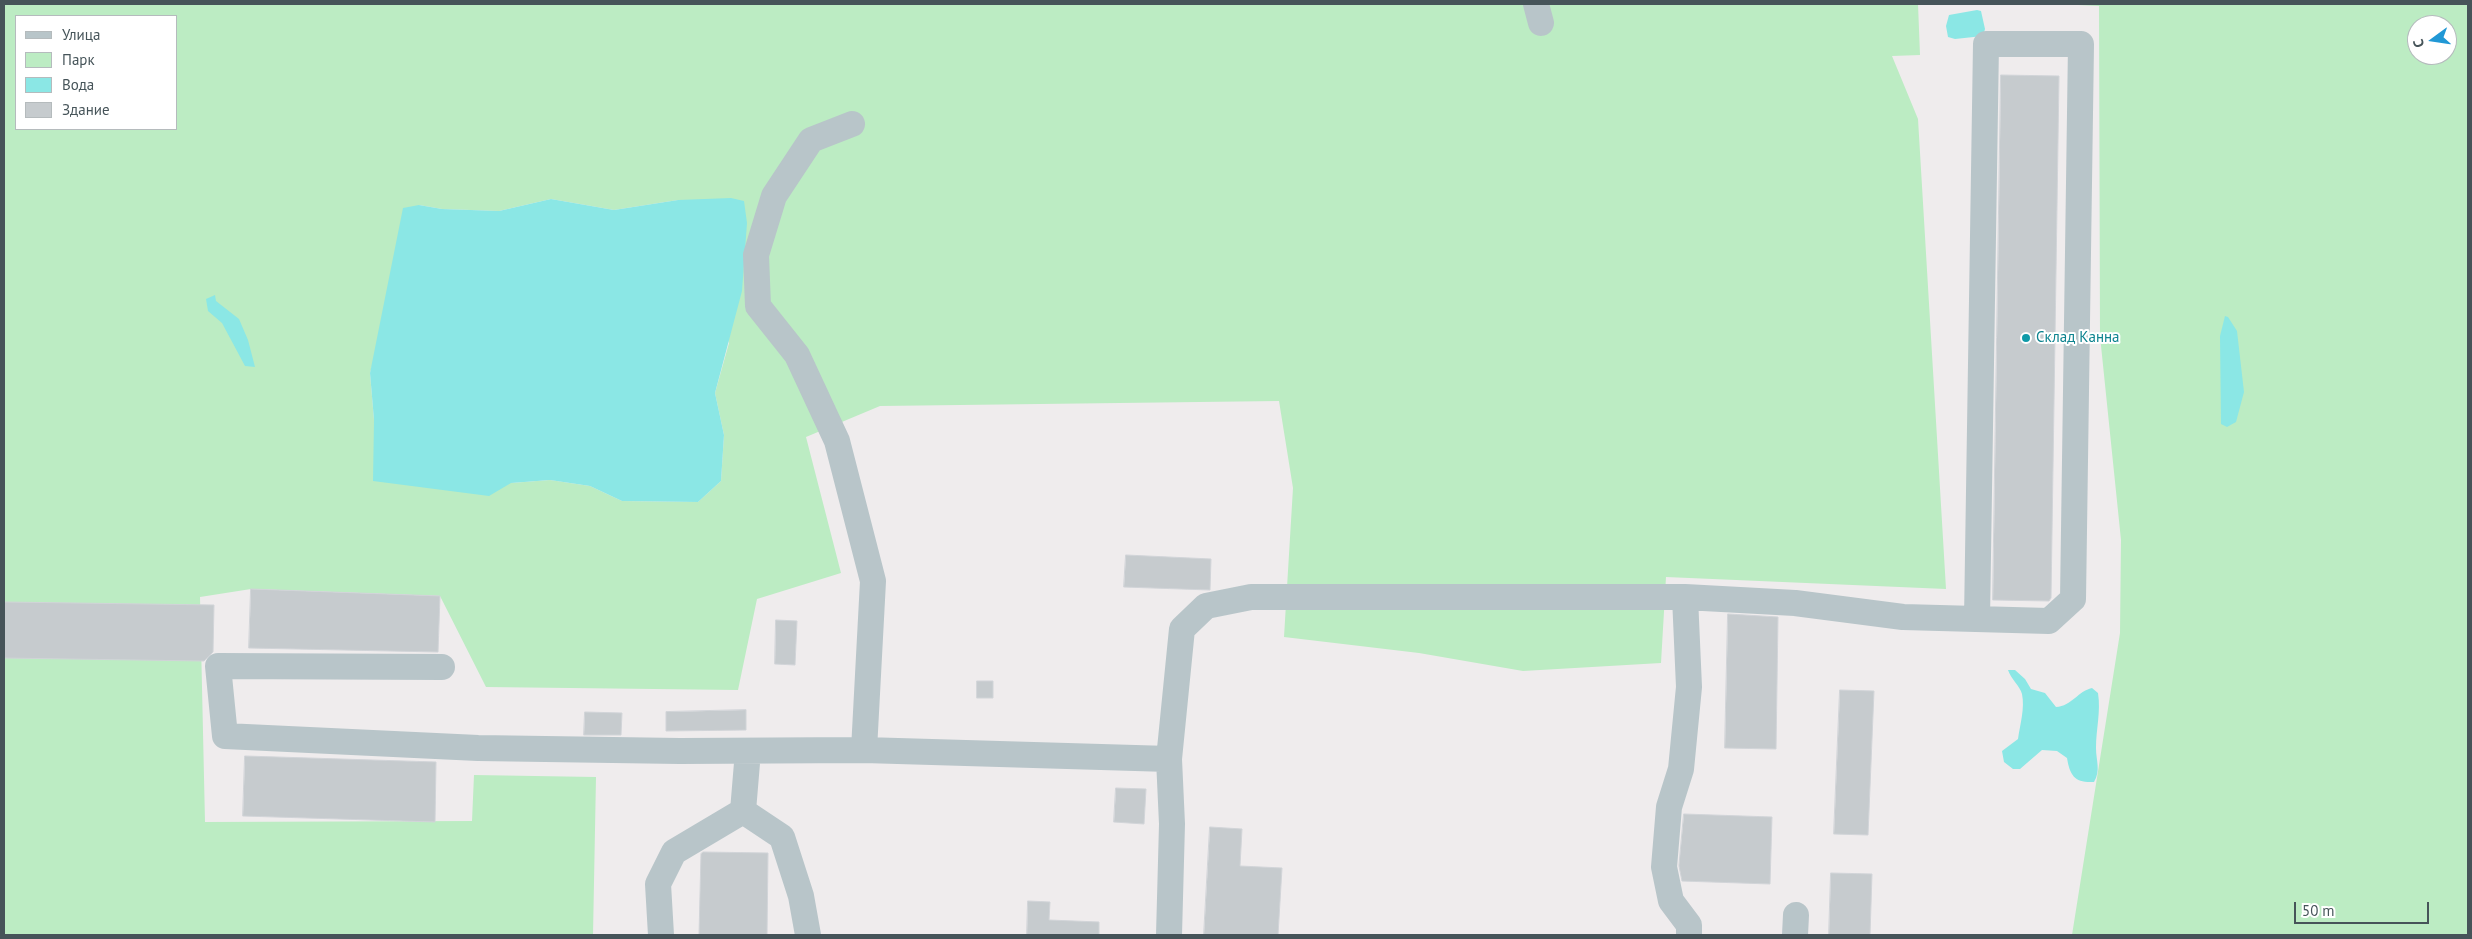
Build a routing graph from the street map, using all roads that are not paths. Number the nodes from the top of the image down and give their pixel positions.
1 (852, 124) dead end
2 (1685, 597) junction
3 (1977, 619) junction
4 (442, 667) dead end
5 (864, 750) junction
6 (748, 751) junction
7 (1168, 759) junction
8 (743, 811) junction
9 (661, 935) edge
10 (808, 935) edge
11 (1168, 935) edge
12 (1688, 935) edge

1 - 5 lane
2 - 3 lane
2 - 7 lane
2 - 12 lane
3 - 3 lane
4 - 6 lane
5 - 6 lane
5 - 7 lane
6 - 8 lane
7 - 11 lane
8 - 9 lane
8 - 10 lane

